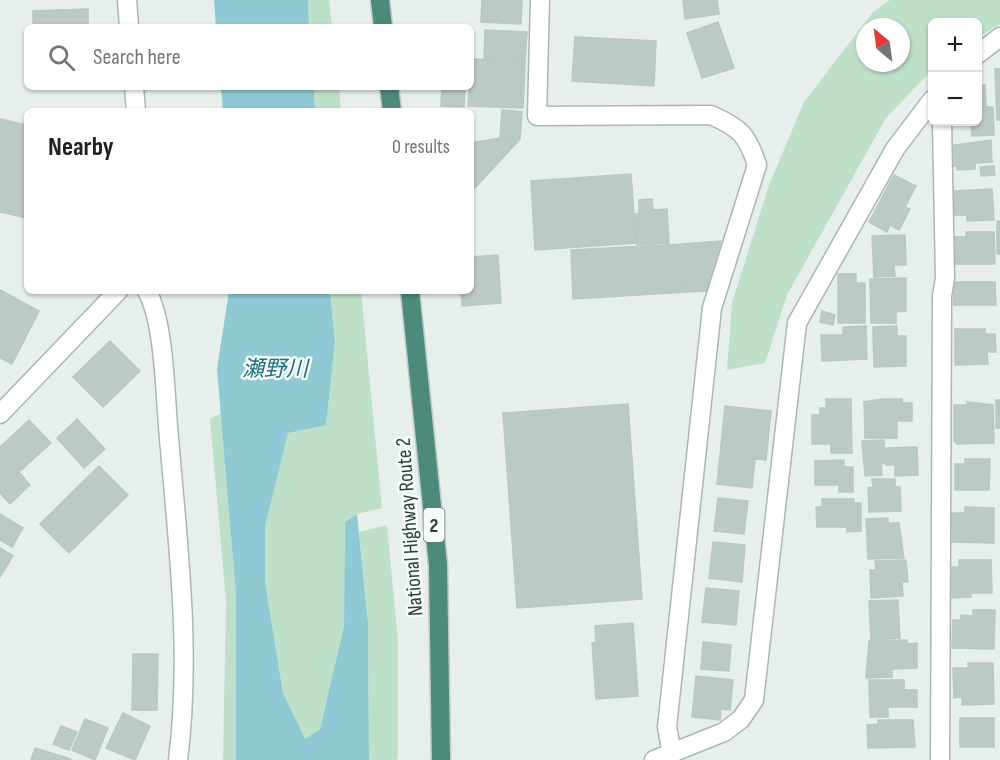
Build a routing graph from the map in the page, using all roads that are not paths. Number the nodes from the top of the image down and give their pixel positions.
1 (127, 0) edge
2 (381, 0) edge
3 (540, 0) edge
4 (129, 24) edge
5 (383, 24) edge
6 (1000, 37) edge
7 (982, 51) edge
8 (134, 90) edge
9 (389, 90) edge
10 (928, 106) edge
11 (136, 108) edge
12 (392, 108) edge
13 (942, 126) edge
14 (115, 294) edge
15 (149, 294) edge
16 (410, 294) edge
17 (0, 414) edge
18 (663, 757) edge
19 (178, 760) edge
20 (441, 760) edge
21 (940, 760) edge

1 - 4 street
2 - 5 highway
3 - 18 street
6 - 7 street
8 - 11 street
9 - 12 highway
10 - 18 street
13 - 21 street
14 - 17 street
15 - 19 street
16 - 20 highway, National Highway Route 2 / 2

